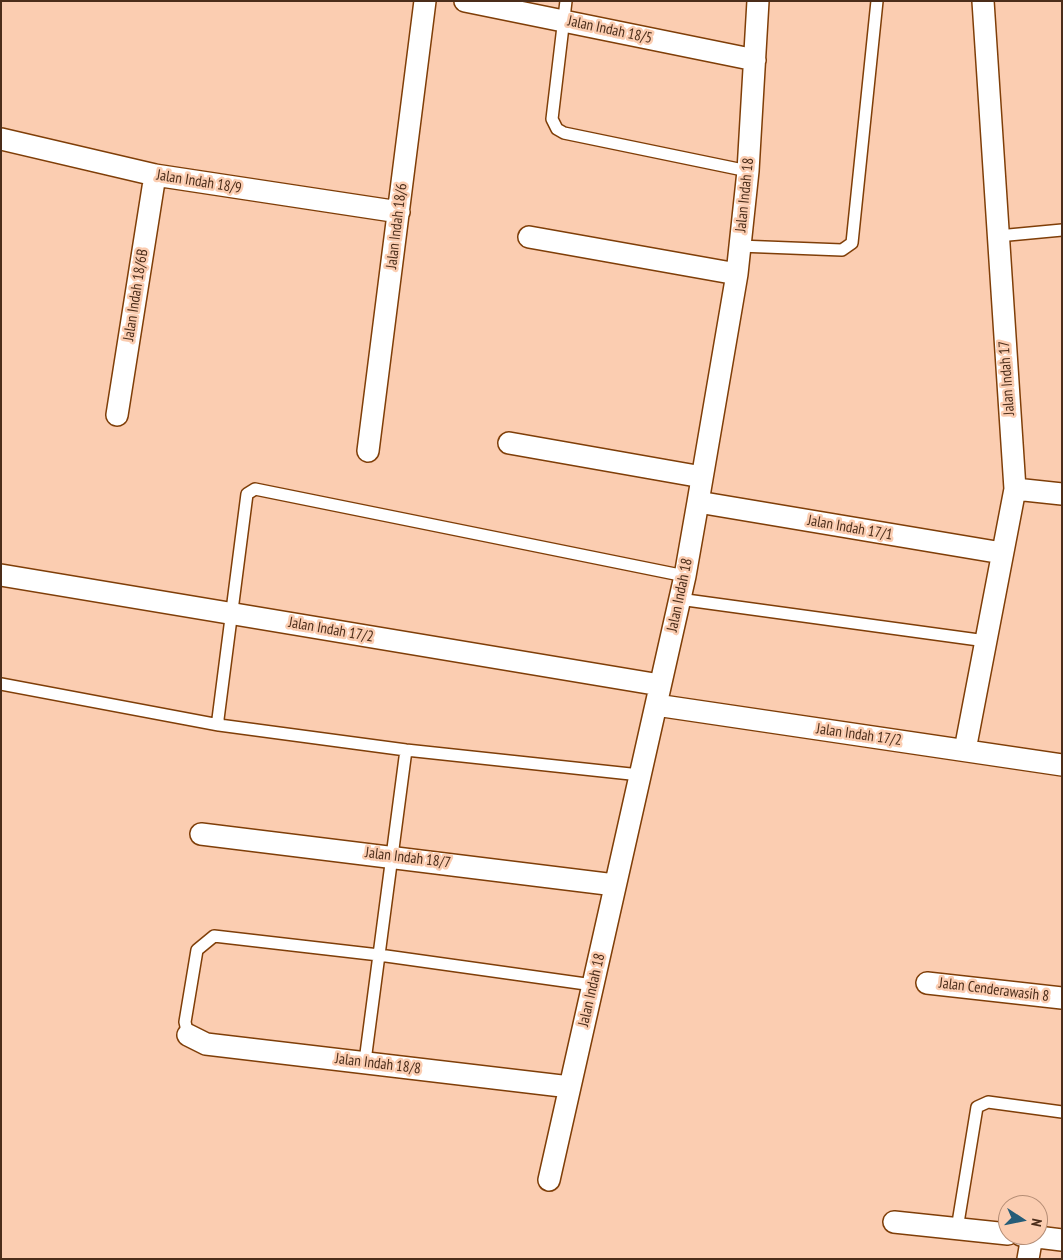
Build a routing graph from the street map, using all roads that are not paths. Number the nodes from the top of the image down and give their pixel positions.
1 (425, 1) edge
2 (465, 1) edge
3 (758, 1) edge
4 (877, 1) edge
5 (983, 1) edge
6 (565, 11) edge
7 (755, 60) junction
8 (1, 138) edge
9 (748, 171) junction
10 (155, 175) junction
11 (399, 212) junction
12 (1062, 230) edge
13 (998, 236) junction
14 (529, 237) dead end
15 (740, 246) junction
16 (737, 274) junction
17 (116, 415) dead end
18 (509, 443) dead end
19 (368, 451) dead end
20 (702, 477) junction
21 (1015, 489) junction
22 (1062, 494) edge
23 (698, 502) junction
24 (1002, 553) junction
25 (1, 575) edge
26 (685, 576) junction
27 (679, 599) junction
28 (232, 614) junction
29 (986, 641) junction
30 (1, 684) edge
31 (658, 695) junction
32 (219, 725) junction
33 (406, 750) junction
34 (965, 750) junction
35 (1062, 765) edge
36 (640, 775) junction
37 (201, 834) dead end
38 (393, 856) junction
39 (615, 885) junction
40 (379, 954) junction
41 (927, 982) dead end
42 (593, 985) junction
43 (1062, 998) edge
44 (188, 1035) joint
45 (365, 1061) junction
46 (570, 1087) junction
47 (1062, 1112) edge
48 (549, 1180) dead end
49 (894, 1222) dead end
50 (958, 1229) junction
51 (998, 1233) edge
52 (1048, 1238) edge
53 (1062, 1240) edge
54 (1027, 1245) edge
55 (1028, 1259) edge

1 - 11 street, Jalan Indah 18/6
2 - 6 street, Jalan Indah 18/5
3 - 7 street, Jalan Indah 18
4 - 15 lane
5 - 13 street, Jalan Indah 17
6 - 7 street, Jalan Indah 18/5
6 - 9 lane
7 - 9 street, Jalan Indah 18
8 - 10 street, Jalan Indah 18/9
9 - 15 street, Jalan Indah 18
10 - 11 street, Jalan Indah 18/9
10 - 17 street, Jalan Indah 18/6B
11 - 19 street, Jalan Indah 18/6
12 - 13 lane
13 - 21 street, Jalan Indah 17
14 - 16 street
15 - 16 street, Jalan Indah 18
16 - 20 street, Jalan Indah 18
18 - 20 street
20 - 23 street, Jalan Indah 18
21 - 22 street
21 - 24 street, Jalan Indah 17
23 - 24 street, Jalan Indah 17/1
23 - 26 street, Jalan Indah 18
24 - 29 street, Jalan Indah 17
25 - 28 street, Jalan Indah 17/2
26 - 27 street, Jalan Indah 18
26 - 28 lane
27 - 29 lane
27 - 31 street, Jalan Indah 18
28 - 31 street, Jalan Indah 17/2
28 - 32 lane
29 - 34 street, Jalan Indah 17
30 - 32 lane
31 - 34 street, Jalan Indah 17/2
31 - 36 street, Jalan Indah 18
32 - 33 lane
33 - 36 lane
33 - 38 lane
34 - 35 street, Jalan Indah 17/2
36 - 39 street, Jalan Indah 18
37 - 38 street, Jalan Indah 18/7
38 - 39 street, Jalan Indah 18/7
38 - 40 lane
39 - 42 street, Jalan Indah 18
40 - 42 lane
40 - 44 lane
40 - 45 lane
41 - 43 street, Jalan Cenderawasih 8
42 - 46 street, Jalan Indah 18
44 - 45 street, Jalan Indah 18/8
45 - 46 street, Jalan Indah 18/8
46 - 48 street, Jalan Indah 18
47 - 50 lane
49 - 50 street
50 - 51 street
52 - 53 street
54 - 55 street

